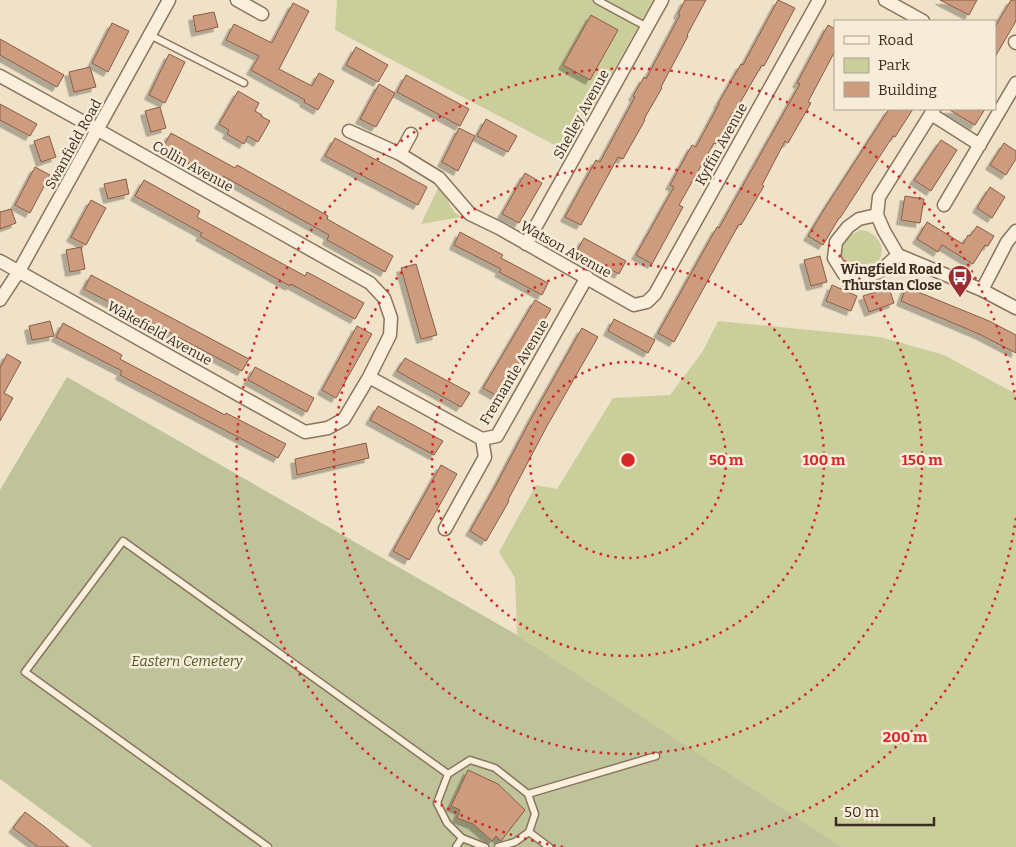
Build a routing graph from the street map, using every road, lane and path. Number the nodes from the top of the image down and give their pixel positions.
1 (169, 0) edge
2 (236, 0) edge
3 (597, 0) edge
4 (662, 0) edge
5 (819, 0) edge
6 (885, 0) edge
7 (262, 14) dead end
8 (921, 20) edge
9 (646, 27) junction
10 (150, 36) junction
11 (0, 76) edge
12 (244, 83) dead end
13 (1016, 83) edge
14 (932, 111) edge
15 (98, 130) junction
16 (350, 131) dead end
17 (411, 134) dead end
18 (980, 145) junction
19 (400, 154) junction
20 (944, 205) dead end
21 (877, 215) junction
22 (1016, 231) edge
23 (526, 244) junction
24 (898, 255) junction
25 (0, 261) edge
26 (19, 271) junction
27 (587, 277) junction
28 (982, 290) junction
29 (0, 300) edge
30 (647, 302) joint
31 (1016, 308) edge
32 (369, 377) junction
33 (482, 439) junction
34 (445, 529) dead end
35 (656, 756) dead end
36 (448, 774) junction
37 (528, 794) junction
38 (529, 832) junction
39 (462, 838) junction
40 (268, 847) edge
41 (456, 847) edge
42 (485, 847) edge
43 (498, 847) edge
44 (550, 847) edge

1 - 10 street, Swanfield Road
2 - 7 street
3 - 9 lane
4 - 9 street, Shelley Avenue
5 - 30 street, Kyffin Avenue
6 - 8 street
9 - 23 street, Shelley Avenue
10 - 12 lane
10 - 15 street, Swanfield Road
11 - 15 street, Collin Avenue
13 - 18 street
14 - 18 street
14 - 21 street
15 - 26 street, Swanfield Road
15 - 32 street, Collin Avenue
16 - 19 street
17 - 19 street
18 - 20 street
19 - 23 street, Watson Avenue
21 - 24 street
21 - 24 street
22 - 28 street
23 - 27 street, Watson Avenue
24 - 28 street
25 - 26 street, Wakefield Avenue
26 - 29 street, Swanfield Road
26 - 32 street, Wakefield Avenue
27 - 30 street, Watson Avenue
27 - 33 street, Fremantle Avenue
28 - 31 street
32 - 33 street
33 - 34 street, Fremantle Avenue
35 - 37 lane
36 - 37 lane
36 - 39 lane
36 - 40 lane
37 - 38 lane
38 - 43 lane
38 - 44 lane
39 - 41 lane
39 - 42 lane

